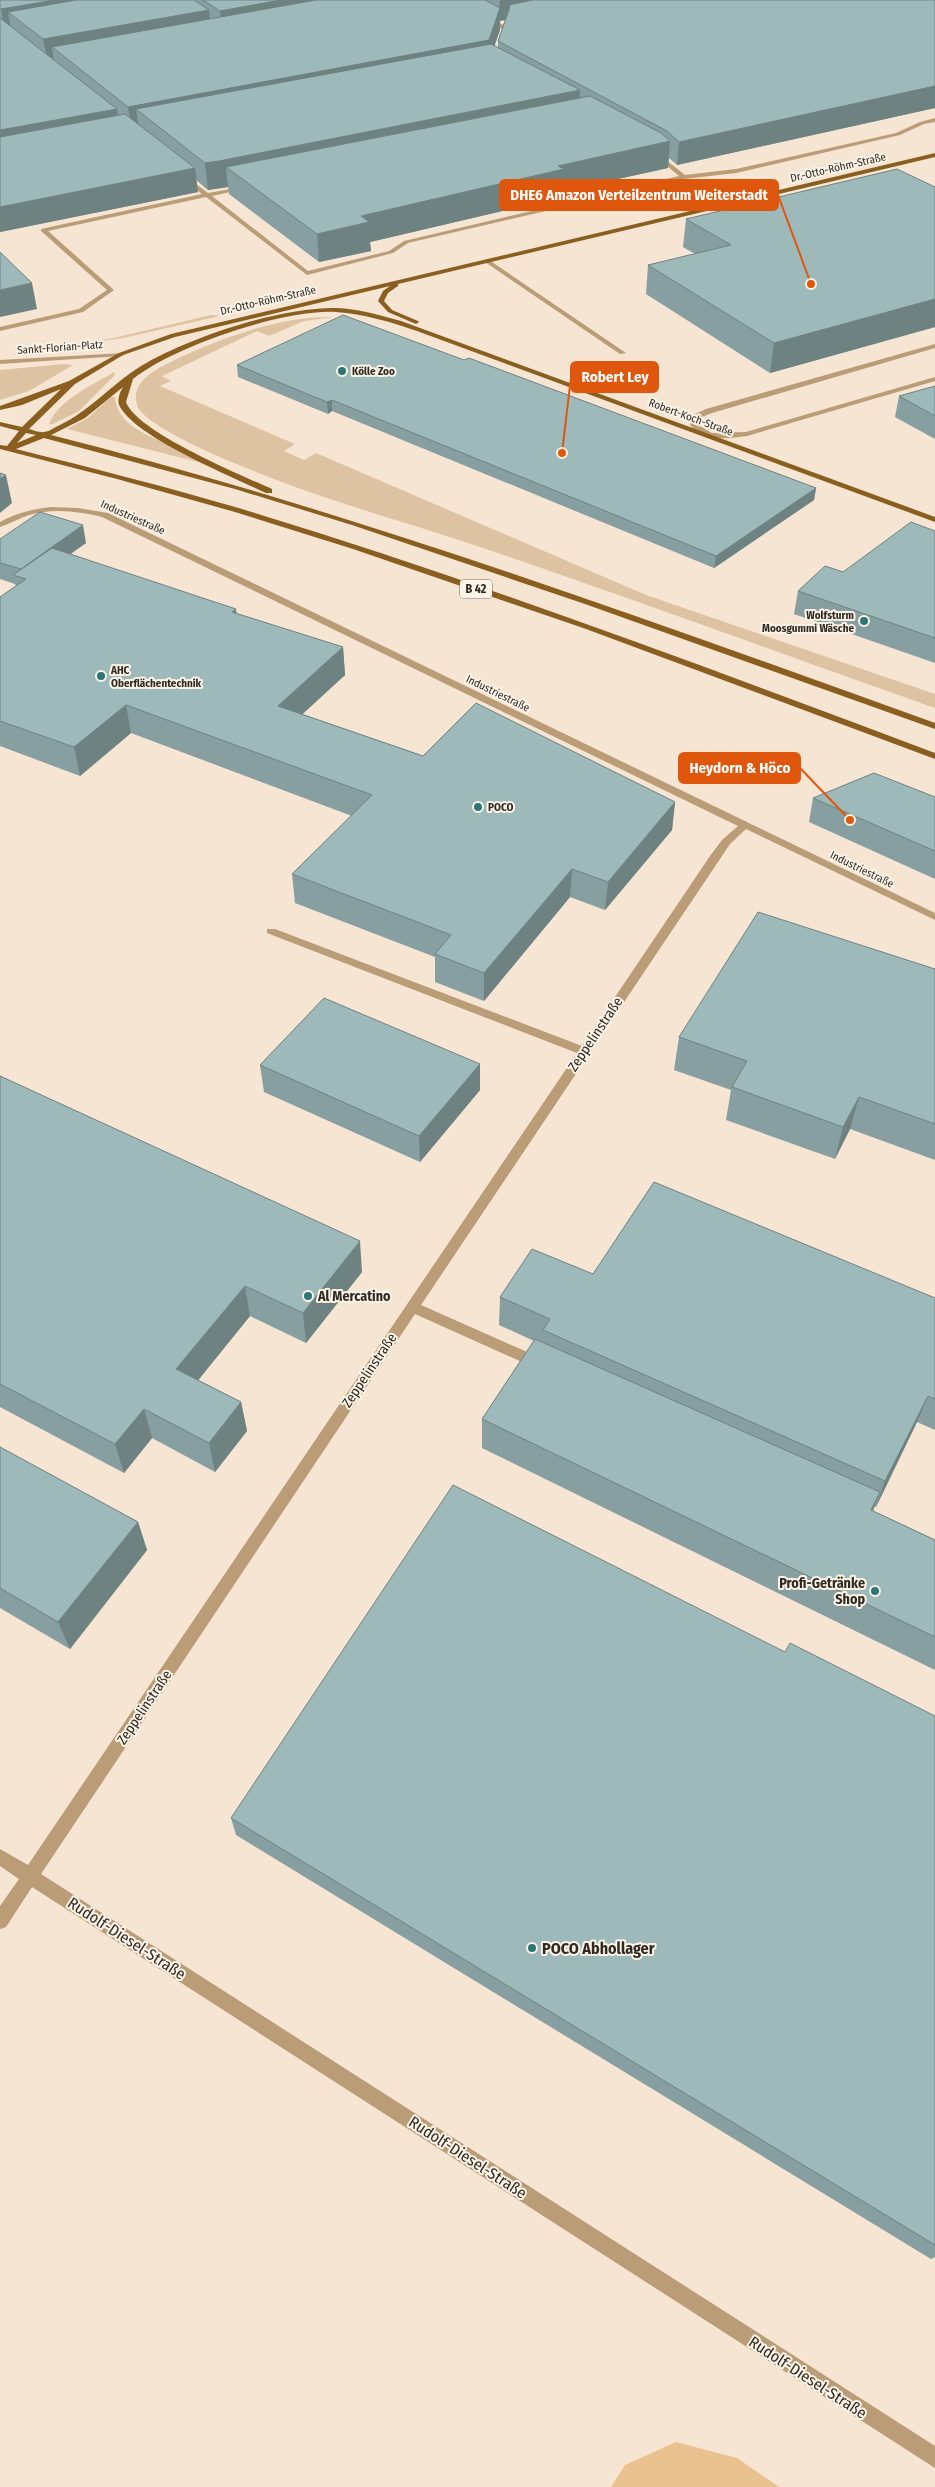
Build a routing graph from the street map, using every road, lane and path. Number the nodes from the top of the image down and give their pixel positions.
1 (455, 0) edge
2 (509, 22) edge
3 (500, 24) junction
4 (498, 50) edge
5 (935, 120) edge
6 (645, 149) edge
7 (935, 156) edge
8 (175, 170) edge
9 (684, 177) junction
10 (255, 185) edge
11 (808, 186) junction
12 (815, 189) edge
13 (206, 195) junction
14 (488, 262) junction
15 (405, 281) junction
16 (352, 311) joint
17 (0, 329) edge
18 (935, 346) edge
19 (622, 353) dead end
20 (121, 354) junction
21 (0, 362) edge
22 (508, 362) junction
23 (134, 373) junction
24 (935, 379) edge
25 (72, 382) junction
26 (0, 408) edge
27 (0, 424) edge
28 (24, 430) junction
29 (44, 434) junction
30 (702, 434) junction
31 (5, 448) edge
32 (300, 507) junction
33 (935, 520) edge
34 (0, 524) edge
35 (935, 726) edge
36 (935, 756) edge
37 (745, 825) junction
38 (935, 917) edge
39 (271, 931) dead end
40 (584, 1051) junction
41 (412, 1307) junction
42 (547, 1368) edge
43 (0, 1857) edge
44 (30, 1876) junction
45 (0, 1921) edge
46 (935, 2458) edge

1 - 3 street
2 - 3 street
3 - 4 street
5 - 9 street
6 - 9 street
7 - 11 main road, Dr.-Otto-Röhm-Straße
8 - 13 street
9 - 13 street
10 - 13 street
11 - 12 street
11 - 14 main road, Dr.-Otto-Röhm-Straße
13 - 17 street
14 - 15 main road, Dr.-Otto-Röhm-Straße
14 - 19 street
15 - 20 main road, Dr.-Otto-Röhm-Straße
15 - 22 main road
16 - 22 main road, Robert-Koch-Straße
16 - 23 main road, Dr.-Otto-Röhm-Straße
18 - 30 street
20 - 21 street, Sankt-Florian-Platz
20 - 25 main road, Dr.-Otto-Röhm-Straße
22 - 30 main road, Robert-Koch-Straße
23 - 29 main road, Dr.-Otto-Röhm-Straße
23 - 32 main road
24 - 30 street
25 - 26 main road
25 - 28 main road, Dr.-Otto-Röhm-Straße
27 - 28 main road, B 42
28 - 29 main road, B 42
28 - 31 main road, Dr.-Otto-Röhm-Straße
29 - 31 main road, Dr.-Otto-Röhm-Straße
29 - 32 main road, B 42
30 - 33 main road, Robert-Koch-Straße
31 - 36 main road, B 42
32 - 35 main road, B 42
34 - 37 street, Industriestraße
37 - 38 street, Industriestraße
37 - 40 street, Zeppelinstraße
39 - 40 street
40 - 41 street, Zeppelinstraße
41 - 42 street
41 - 44 street, Zeppelinstraße
43 - 44 street, Rudolf-Diesel-Straße
44 - 45 street, Zeppelinstraße
44 - 46 street, Rudolf-Diesel-Straße

